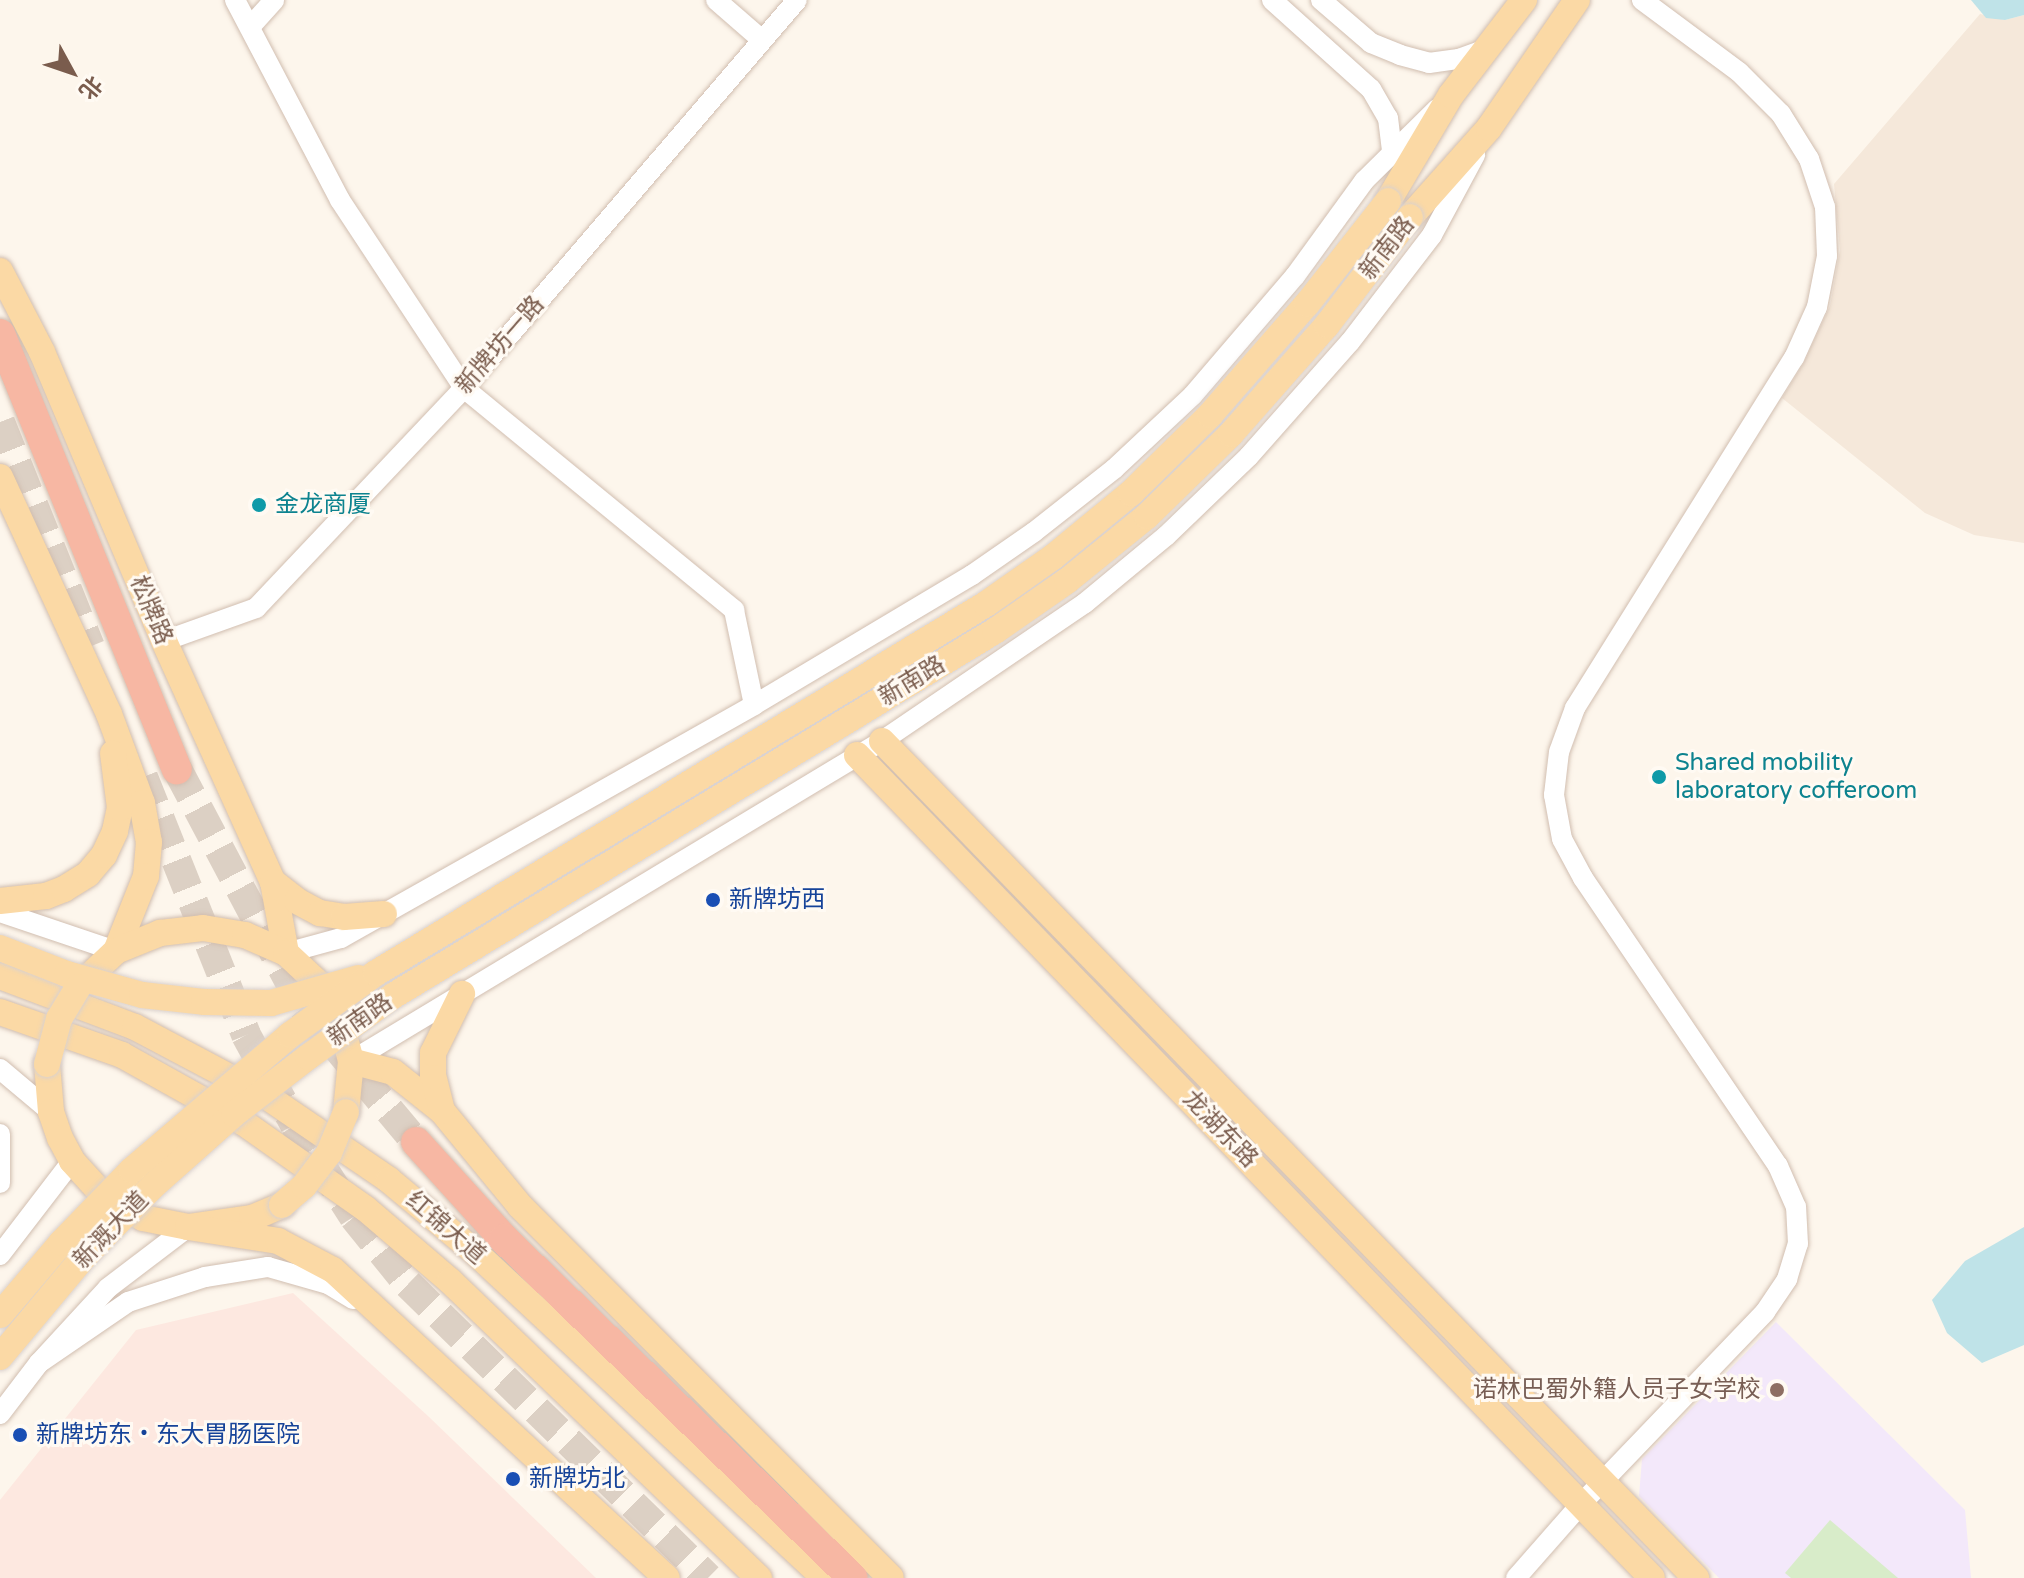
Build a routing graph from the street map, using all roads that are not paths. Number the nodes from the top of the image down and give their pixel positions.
1 (235, 0) edge
2 (274, 0) edge
3 (716, 0) edge
4 (797, 0) edge
5 (1272, 0) edge
6 (1321, 0) edge
7 (1524, 0) edge
8 (1577, 0) edge
9 (1585, 0) edge
10 (1642, 0) edge
11 (1561, 26) junction
12 (250, 27) junction
13 (762, 40) junction
14 (1487, 49) junction
15 (1451, 95) junction
16 (1489, 128) junction
17 (1392, 149) junction
18 (0, 271) edge
19 (0, 334) edge
20 (464, 388) junction
21 (0, 477) edge
22 (164, 641) junction
23 (754, 705) junction
24 (109, 714) junction
25 (882, 741) junction
26 (857, 755) junction
27 (177, 769) tunnel mouth
28 (273, 882) junction
29 (0, 901) edge
30 (0, 912) edge
31 (384, 914) junction
32 (0, 948) edge
33 (116, 951) junction
34 (286, 953) junction
35 (376, 973) junction
36 (0, 976) edge
37 (462, 994) junction
38 (0, 1012) edge
39 (351, 1061) junction
40 (0, 1069) edge
41 (216, 1095) joint
42 (442, 1111) junction
43 (51, 1112) junction
44 (234, 1114) joint
45 (0, 1134) edge
46 (416, 1142) tunnel mouth
47 (72, 1161) junction
48 (0, 1183) edge
49 (21, 1227) junction
50 (188, 1227) junction
51 (0, 1245) edge
52 (0, 1255) edge
53 (0, 1315) edge
54 (390, 1320) junction
55 (0, 1357) edge
56 (39, 1363) junction
57 (0, 1414) edge
58 (1603, 1482) junction
59 (1581, 1504) junction
60 (667, 1578) edge
61 (759, 1578) edge
62 (825, 1578) edge
63 (852, 1578) edge
64 (891, 1578) edge
65 (1516, 1578) edge
66 (1652, 1578) edge
67 (1696, 1578) edge

1 - 12 street
2 - 12 street
3 - 13 street
4 - 13 street, 新牌坊一路
5 - 17 street
6 - 14 street
7 - 14 main road, 新南路
8 - 11 main road, 新南路
9 - 11 street, 新南路
10 - 58 street
11 - 16 main road, 新南路
12 - 20 street
13 - 20 street, 新牌坊一路
14 - 15 main road, 新南路
15 - 17 street, 新南路
15 - 35 main road, 新南路, bridge
16 - 25 street, 新南路
16 - 44 main road, 新南路, bridge
17 - 23 street, 新南路
18 - 22 main road, 松牌路
19 - 27 highway, 松牌路
20 - 22 street, 新牌坊一路
20 - 23 street
21 - 24 main road
22 - 28 main road, 松牌路
23 - 31 street, 新南路
24 - 29 main road
24 - 33 main road
25 - 26 street, 新南路
25 - 58 main road, 龙湖东路
26 - 37 street, 新南路
26 - 59 main road, 龙湖东路
28 - 31 main road
28 - 34 main road, 松牌路
30 - 33 street
31 - 34 street, 新南路
32 - 35 main road, bridge
33 - 34 main road
33 - 43 main road, bridge
34 - 39 main road
35 - 41 main road, 新南路, bridge
36 - 62 main road, 红锦大道
37 - 39 street, 新南路
37 - 42 main road
38 - 61 main road, 红锦大道
39 - 42 main road
39 - 50 main road, bridge
40 - 43 street
41 - 53 main road, 新溉大道, bridge
42 - 64 main road
43 - 47 main road
44 - 55 main road, 新溉大道, bridge
45 - 48 street
46 - 63 highway, 红锦大道
47 - 49 street
47 - 50 main road
49 - 51 street
49 - 52 street
50 - 54 main road
50 - 56 street, 新溉大道
54 - 56 street
54 - 60 main road
56 - 57 street, 新溉大道
58 - 59 street
58 - 67 main road, 龙湖东路
59 - 65 street
59 - 66 main road, 龙湖东路

